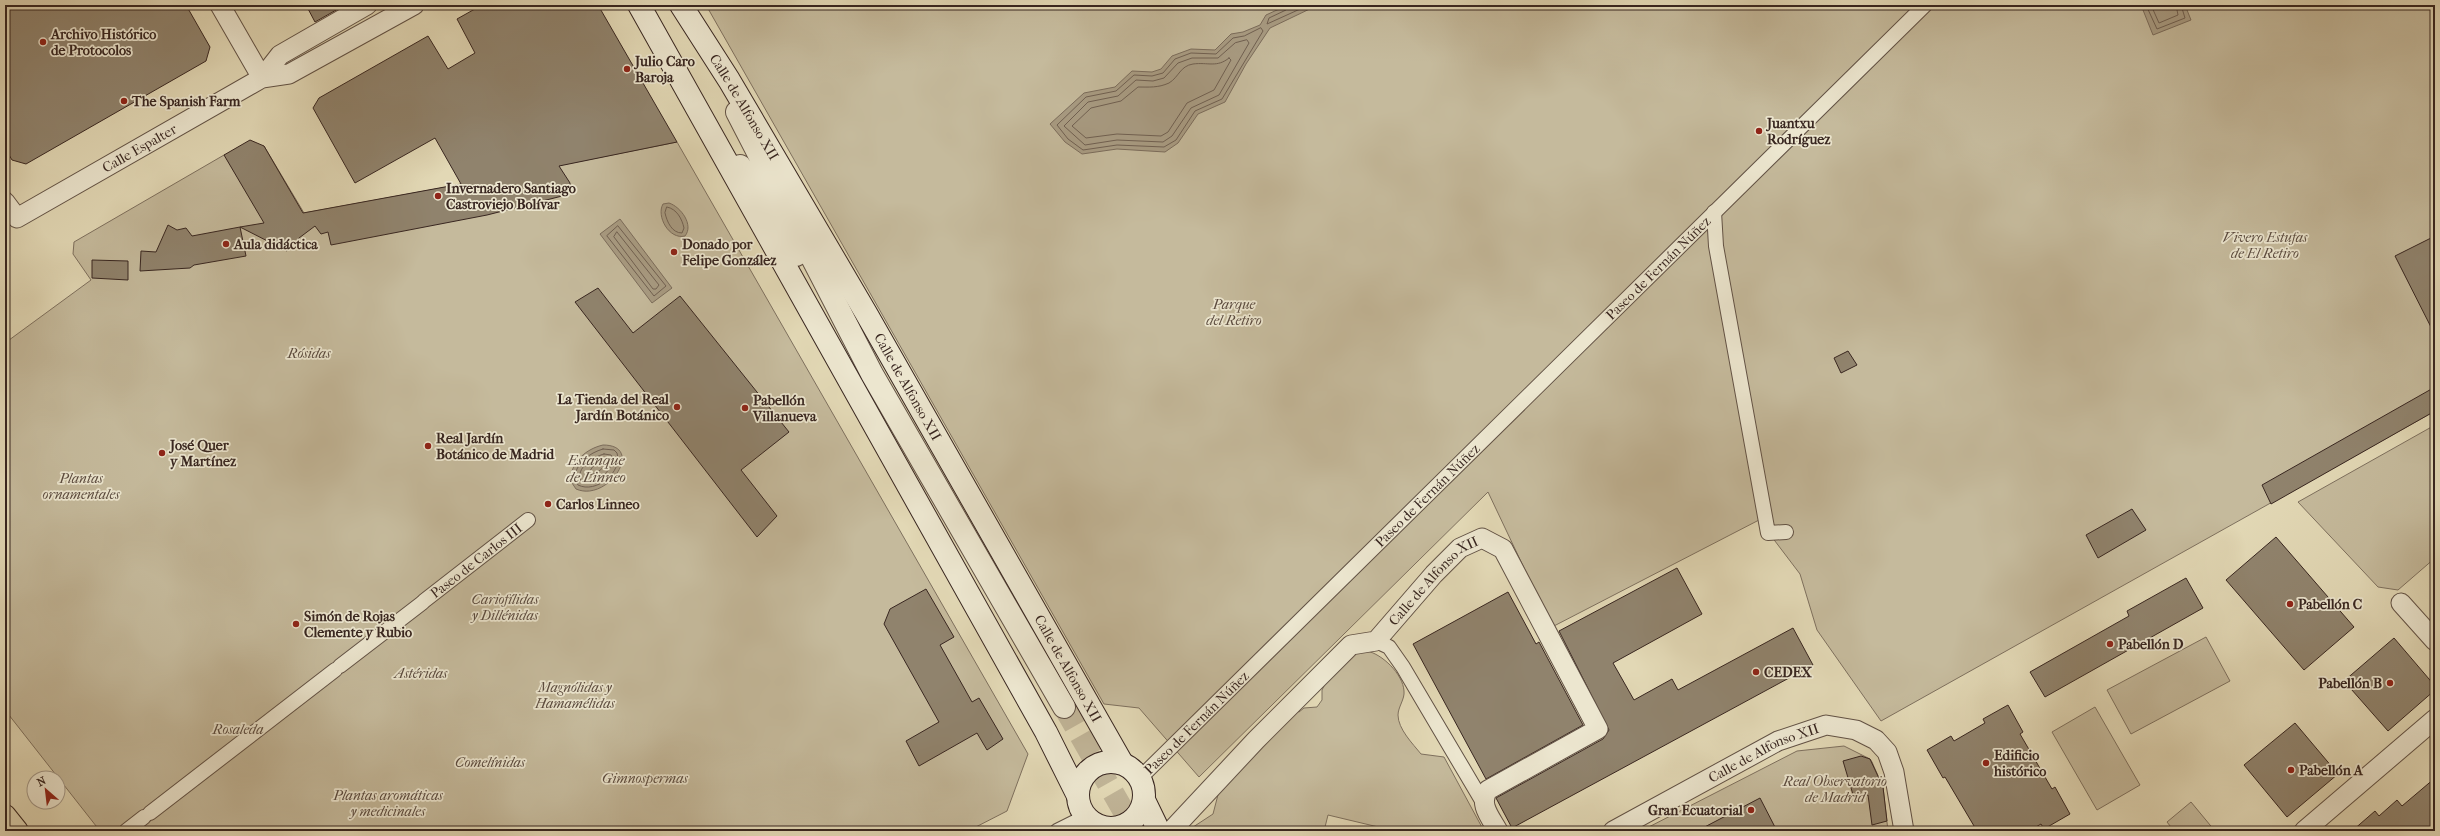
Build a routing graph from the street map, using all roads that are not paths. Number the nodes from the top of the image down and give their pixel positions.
1 (220, 5) edge
2 (367, 5) edge
3 (414, 5) edge
4 (639, 5) edge
5 (1924, 5) edge
6 (684, 10) edge
7 (657, 36) junction
8 (262, 78) junction
9 (5, 202) edge
10 (1714, 212) junction
11 (872, 374) junction
12 (528, 520) dead end
13 (1786, 532) dead end
14 (2401, 603) dead end
15 (2435, 641) edge
16 (1376, 642) junction
17 (1064, 707) tunnel mouth
18 (2435, 719) edge
19 (1122, 764) junction
20 (1140, 778) junction
21 (1077, 794) junction
22 (1144, 800) junction
23 (1484, 804) junction
24 (5, 816) edge
25 (1096, 825) edge
26 (17, 831) edge
27 (126, 831) edge
28 (1057, 831) edge
29 (1160, 831) edge
30 (1171, 831) edge
31 (1498, 831) edge
32 (1613, 831) edge
33 (1904, 831) edge
34 (2304, 831) edge

1 - 8 street
2 - 8 street, Calle Espalter
3 - 8 street, Calle Espalter
4 - 7 main road, Calle de Alfonso XII
5 - 10 street, Paseo de Fernán Núñez
6 - 11 main road, Calle de Alfonso XII
6 - 19 main road, Calle de Alfonso XII
7 - 11 main road, Calle de Alfonso XII
7 - 21 main road, Calle de Alfonso XII
8 - 9 street, Calle Espalter
10 - 13 street, Paseo de Fernán Núñez
10 - 20 street, Paseo de Fernán Núñez
11 - 17 main road, Calle de Alfonso XII
12 - 27 street, Paseo de Carlos III
14 - 15 street
16 - 23 street
16 - 23 street, Calle de Alfonso XII
16 - 30 street
18 - 34 street
19 - 20 main road, Calle de Alfonso XII
19 - 21 main road
20 - 22 main road
21 - 25 main road, Calle de Alfonso XII
22 - 25 main road
22 - 29 main road
23 - 31 street
24 - 26 highway
25 - 28 street
32 - 33 street, Calle de Alfonso XII

